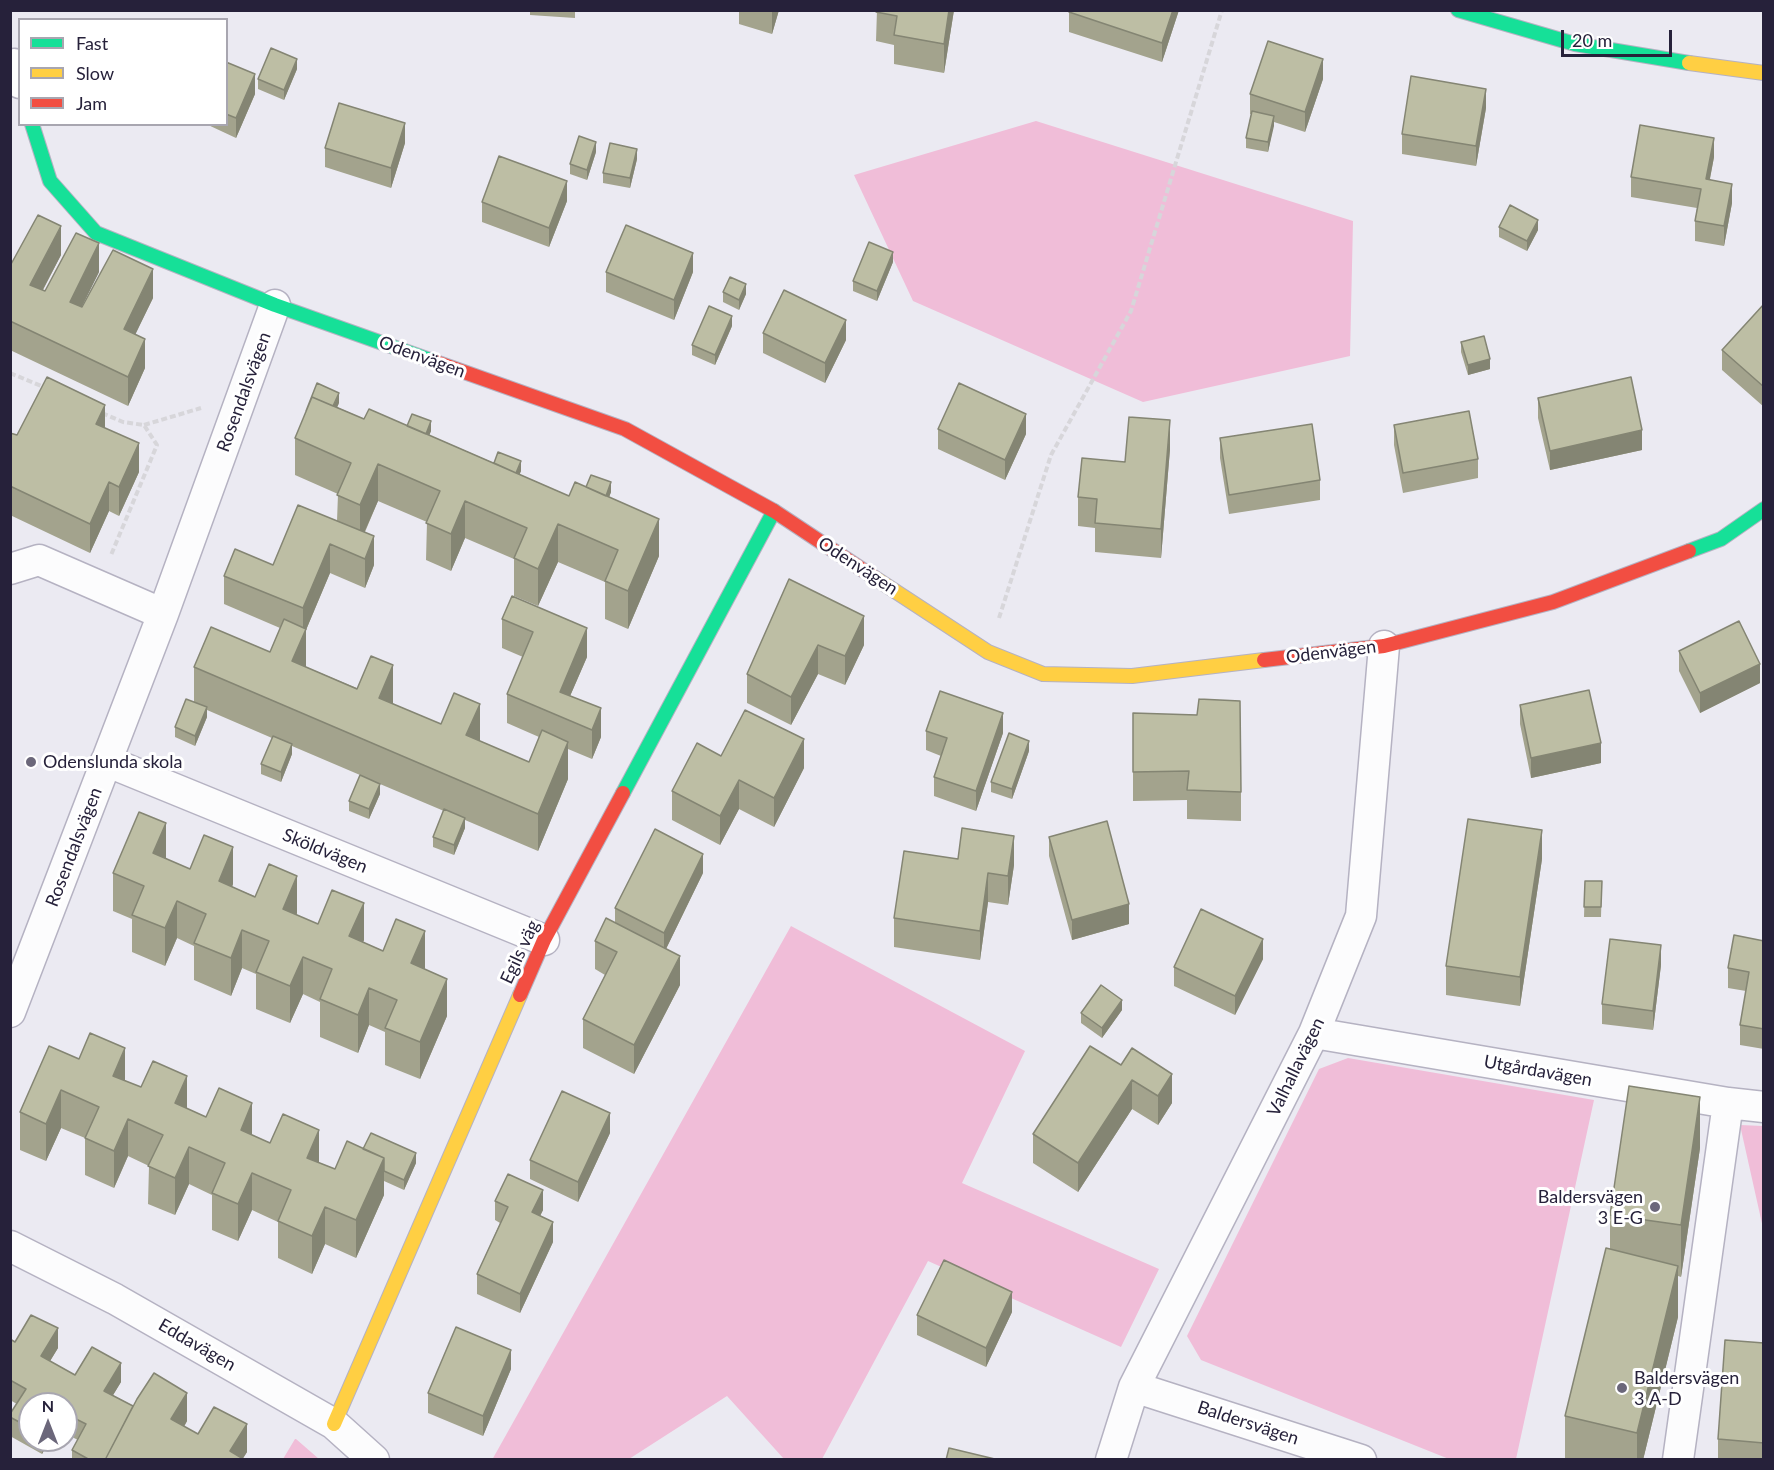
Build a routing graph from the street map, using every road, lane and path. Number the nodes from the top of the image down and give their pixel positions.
1 (1222, 10) edge
2 (1458, 10) edge
3 (1764, 72) edge
4 (33, 126) edge
5 (275, 305) junction
6 (10, 373) edge
7 (51, 391) edge
8 (243, 395) junction
9 (92, 409) edge
10 (144, 425) junction
11 (1764, 509) edge
12 (774, 511) junction
13 (10, 569) edge
14 (98, 586) junction
15 (163, 614) junction
16 (1384, 646) junction
17 (988, 652) junction
18 (106, 762) junction
19 (544, 940) junction
20 (10, 1012) edge
21 (1314, 1033) junction
22 (1728, 1103) junction
23 (1764, 1107) edge
24 (10, 1246) edge
25 (1134, 1387) junction
26 (334, 1424) junction
27 (374, 1460) edge
28 (1111, 1460) edge
29 (1361, 1460) edge
30 (1678, 1460) edge

1 - 17 path
2 - 3 street
4 - 5 street, Odenvägen
5 - 8 street, Rosendalsvägen
5 - 12 street, Odenvägen
6 - 7 path
8 - 10 path
8 - 15 street, Rosendalsvägen
9 - 10 path
10 - 14 path
11 - 16 street, Odenvägen
12 - 17 street, Odenvägen
12 - 19 street, Egils väg
13 - 14 street
14 - 15 street
15 - 18 street, Rosendalsvägen
16 - 17 street, Odenvägen
16 - 21 street, Valhallavägen
18 - 19 street, Sköldvägen
18 - 20 street, Rosendalsvägen
19 - 26 street, Egils väg
21 - 22 street, Utgårdavägen
21 - 25 street, Valhallavägen
22 - 23 street, Utgårdavägen
22 - 30 street
24 - 26 street, Eddavägen
25 - 28 street, Valhallavägen
25 - 29 street, Baldersvägen
26 - 27 street, Eddavägen

